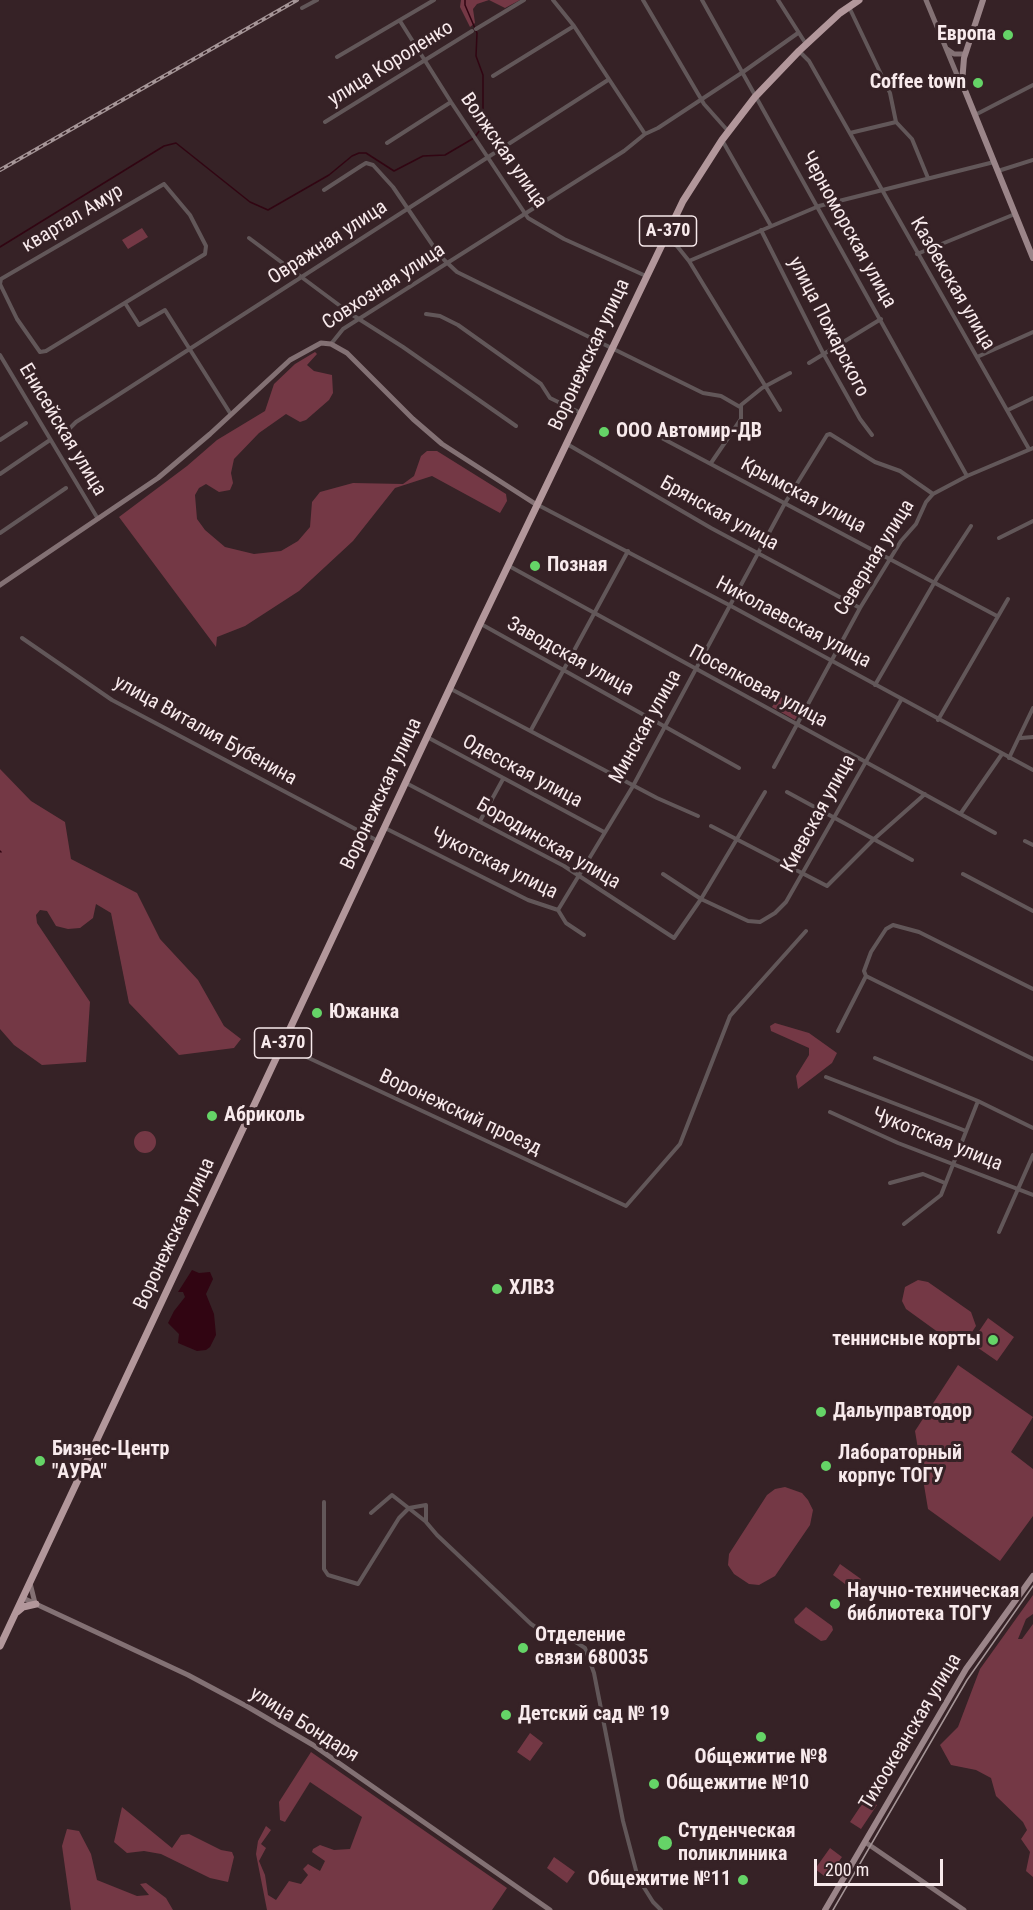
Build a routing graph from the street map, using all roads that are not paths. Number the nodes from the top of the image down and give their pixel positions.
1 (317, 0) edge
2 (434, 0) edge
3 (524, 0) edge
4 (553, 0) edge
5 (643, 0) edge
6 (702, 0) edge
7 (778, 0) edge
8 (859, 0) edge
9 (926, 0) edge
10 (983, 0) edge
11 (849, 7) junction
12 (302, 8) dead end
13 (400, 21) junction
14 (574, 26) junction
15 (798, 33) junction
16 (806, 44) junction
17 (946, 48) junction
18 (799, 51) junction
19 (965, 54) junction
20 (337, 57) dead end
21 (425, 60) junction
22 (743, 72) junction
23 (493, 76) dead end
24 (608, 80) junction
25 (1033, 85) edge
26 (965, 96) junction
27 (755, 97) junction
28 (702, 100) junction
29 (451, 102) junction
30 (974, 116) junction
31 (325, 122) dead end
32 (896, 122) junction
33 (728, 131) junction
34 (850, 133) junction
35 (645, 134) junction
36 (722, 140) junction
37 (387, 143) dead end
38 (488, 156) junction
39 (1033, 160) edge
40 (994, 162) junction
41 (998, 171) junction
42 (928, 178) junction
43 (324, 190) dead end
44 (882, 190) junction
45 (819, 206) junction
46 (409, 209) junction
47 (525, 214) junction
48 (1016, 214) junction
49 (771, 226) junction
50 (761, 230) junction
51 (249, 238) dead end
52 (664, 238) junction
53 (917, 254) junction
54 (1033, 258) edge
55 (688, 261) junction
56 (447, 264) junction
57 (646, 276) junction
58 (303, 278) junction
59 (125, 303) junction
60 (426, 314) dead end
61 (359, 320) junction
62 (881, 320) junction
63 (1033, 332) edge
64 (331, 344) junction
65 (612, 347) junction
66 (189, 349) junction
67 (823, 353) junction
68 (0, 356) edge
69 (977, 357) junction
70 (809, 363) dead end
71 (790, 373) dead end
72 (765, 386) junction
73 (1033, 398) edge
74 (740, 406) junction
75 (780, 410) dead end
76 (1008, 410) junction
77 (230, 413) junction
78 (581, 413) junction
79 (26, 423) dead end
80 (516, 426) dead end
81 (65, 433) dead end
82 (872, 435) dead end
83 (658, 436) dead end
84 (0, 440) edge
85 (50, 440) junction
86 (566, 444) junction
87 (1031, 448) edge
88 (711, 464) junction
89 (0, 474) edge
90 (967, 476) junction
91 (66, 488) dead end
92 (933, 494) junction
93 (785, 503) junction
94 (537, 505) junction
95 (98, 520) junction
96 (1033, 521) edge
97 (971, 526) dead end
98 (0, 533) edge
99 (999, 538) dead end
100 (628, 551) junction
101 (759, 553) junction
102 (890, 560) junction
103 (508, 566) junction
104 (934, 583) junction
105 (0, 585) edge
106 (1008, 598) dead end
107 (731, 606) junction
108 (860, 608) junction
109 (593, 614) junction
110 (997, 616) junction
111 (480, 624) junction
112 (22, 638) dead end
113 (832, 660) junction
114 (695, 670) junction
115 (562, 671) junction
116 (875, 685) junction
117 (450, 688) junction
118 (901, 700) junction
119 (1033, 708) edge
120 (938, 720) junction
121 (796, 724) junction
122 (664, 726) junction
123 (531, 730) junction
124 (1033, 736) edge
125 (427, 737) junction
126 (1021, 738) junction
127 (1002, 754) junction
128 (1010, 758) junction
129 (866, 761) junction
130 (774, 767) dead end
131 (739, 768) dead end
132 (1033, 770) edge
133 (503, 779) junction
134 (406, 783) junction
135 (633, 786) junction
136 (765, 792) dead end
137 (788, 792) dead end
138 (925, 794) junction
139 (961, 813) junction
140 (698, 816) dead end
141 (834, 817) junction
142 (480, 821) junction
143 (711, 826) dead end
144 (385, 828) junction
145 (604, 832) junction
146 (995, 833) dead end
147 (737, 839) junction
148 (874, 839) junction
149 (379, 841) junction
150 (1025, 841) dead end
151 (1033, 845) edge
152 (912, 860) dead end
153 (803, 873) junction
154 (663, 874) dead end
155 (963, 874) dead end
156 (580, 876) junction
157 (701, 899) junction
158 (558, 910) junction
159 (1033, 911) edge
160 (806, 931) dead end
161 (585, 936) dead end
162 (866, 976) junction
163 (1033, 989) edge
164 (838, 1031) dead end
165 (282, 1046) junction
166 (875, 1058) dead end
167 (1033, 1059) edge
168 (826, 1077) dead end
169 (978, 1101) junction
170 (830, 1112) dead end
171 (1033, 1128) edge
172 (966, 1131) junction
173 (1033, 1155) edge
174 (952, 1164) junction
175 (890, 1183) dead end
176 (945, 1183) junction
177 (1018, 1189) junction
178 (1033, 1195) edge
179 (904, 1224) dead end
180 (999, 1232) dead end
181 (324, 1502) dead end
182 (409, 1508) junction
183 (371, 1513) dead end
184 (426, 1522) junction
185 (1033, 1576) edge
186 (30, 1582) junction
187 (23, 1598) junction
188 (36, 1604) junction
189 (15, 1614) junction
190 (0, 1646) edge
191 (865, 1842) junction
192 (960, 1909) edge
193 (550, 1910) edge
194 (661, 1910) edge
195 (825, 1910) edge

1 - 12 street
2 - 13 street
3 - 21 street, улица Короленко
4 - 14 street
5 - 28 street
6 - 22 street, Черноморская улица
7 - 15 street
8 - 11 highway, Воронежская улица / А-370
9 - 17 main road
10 - 19 main road
11 - 16 highway, Воронежская улица / А-370
11 - 32 street
13 - 20 street
13 - 21 street, Волжская улица
14 - 23 street
14 - 24 street
15 - 16 street
15 - 22 street, Совхозная улица
16 - 18 highway, Воронежская улица / А-370
17 - 19 main road
17 - 26 main road
18 - 27 highway, Воронежская улица / А-370
18 - 34 street, Казбекская улица
19 - 26 main road
21 - 29 street, Волжская улица
21 - 31 street, улица Короленко
22 - 27 street, Черноморская улица
22 - 28 street, Совхозная улица
24 - 35 street
24 - 38 street, Овражная улица
25 - 30 street
26 - 30 main road
27 - 33 highway, Воронежская улица / А-370
27 - 45 street, Черноморская улица
28 - 33 street
28 - 35 street, Совхозная улица
29 - 37 street
29 - 38 street, Волжская улица
30 - 40 main road
32 - 34 street
32 - 42 street
33 - 36 highway, Воронежская улица / А-370
34 - 44 street, Казбекская улица
35 - 47 street, Совхозная улица
36 - 49 street
36 - 52 highway, Воронежская улица / А-370
38 - 46 street, Овражная улица
38 - 47 street, Волжская улица
39 - 41 street
40 - 41 main road
40 - 42 street
41 - 48 main road
42 - 44 street
43 - 46 street
44 - 45 street
44 - 53 street, Казбекская улица
45 - 49 street
45 - 62 street, Черноморская улица
46 - 56 street
46 - 58 street, Овражная улица
47 - 56 street, Совхозная улица
47 - 57 street, Волжская улица
48 - 53 street
48 - 54 main road
49 - 50 street
50 - 55 street
50 - 67 street, улица Пожарского
51 - 58 street
52 - 55 street
52 - 57 highway, Воронежская улица / А-370
53 - 69 street, Казбекская улица
55 - 72 street
56 - 61 street, Совхозная улица
56 - 65 street
57 - 65 highway, Воронежская улица / А-370
58 - 61 street
58 - 66 street, Овражная улица
59 - 59 street, квартал Амур
59 - 66 street
60 - 78 street
61 - 64 street, Совхозная улица
61 - 80 street
62 - 67 street
62 - 90 street, Черноморская улица
63 - 69 street
64 - 77 main road, Совхозная улица
64 - 94 main road
65 - 74 street
65 - 78 highway, Воронежская улица / А-370
66 - 77 street
66 - 81 street, Овражная улица
67 - 70 street
67 - 82 street, улица Пожарского
68 - 85 street, Енисейская улица
69 - 76 street, Казбекская улица
71 - 72 street
72 - 74 street
72 - 75 street
73 - 76 street
74 - 88 street
76 - 87 street, Казбекская улица
77 - 95 main road, Совхозная улица
78 - 86 highway, Воронежская улица / А-370
79 - 84 street
83 - 88 street, Крымская улица
85 - 89 street
85 - 95 street, Енисейская улица
86 - 94 highway, Воронежская улица / А-370
86 - 101 street, Брянская улица
87 - 90 street, Северная улица
88 - 93 street, Крымская улица
90 - 92 street, Северная улица
91 - 98 street
92 - 93 street, Минская улица
92 - 102 street, Северная улица
93 - 101 street, Минская улица
93 - 102 street, Крымская улица
94 - 100 street, Николаевская улица
94 - 103 highway, Воронежская улица / А-370
95 - 105 main road, Совхозная улица
96 - 99 street
97 - 104 street
100 - 107 street, Николаевская улица
100 - 109 street
101 - 107 street, Минская улица
101 - 108 street, Брянская улица
102 - 104 street, Крымская улица
102 - 108 street, Северная улица
103 - 109 street, Поселковая улица
103 - 111 highway, Воронежская улица / А-370
104 - 110 street, Крымская улица
104 - 116 street
106 - 110 street
107 - 113 street, Николаевская улица
107 - 114 street, Минская улица
108 - 113 street, Северная улица
109 - 114 street, Поселковая улица
109 - 115 street
110 - 120 street
111 - 115 street, Заводская улица
111 - 117 highway, Воронежская улица / А-370
112 - 149 street, улица Виталия Бубенина
113 - 116 street, Николаевская улица
113 - 121 street, Северная улица
114 - 121 street, Поселковая улица
114 - 122 street, Минская улица
115 - 122 street, Заводская улица
115 - 123 street
116 - 118 street, Николаевская улица
117 - 123 street
117 - 125 highway, Воронежская улица / А-370
118 - 120 street, Николаевская улица
118 - 129 street, Киевская улица
119 - 126 street
120 - 127 street, Николаевская улица
121 - 129 street, Поселковая улица
121 - 130 street, Северная улица
122 - 131 street, Заводская улица
122 - 135 street, Минская улица
123 - 135 street
124 - 126 street
125 - 133 street, Одесская улица
125 - 134 highway, Воронежская улица / А-370
126 - 128 street
127 - 128 street, Николаевская улица
127 - 139 street
128 - 132 street, Николаевская улица
129 - 138 street, Поселковая улица
129 - 141 street, Киевская улица
133 - 142 street
133 - 145 street, Одесская улица
134 - 142 street, Бородинская улица
134 - 144 highway, Воронежская улица / А-370
135 - 140 street
135 - 145 street, Минская улица
136 - 147 street
137 - 141 street
138 - 139 street, Поселковая улица
138 - 148 street
139 - 146 street, Поселковая улица
141 - 148 street
141 - 153 street, Киевская улица
142 - 156 street, Бородинская улица
143 - 147 street
144 - 149 highway, Воронежская улица / А-370
144 - 158 street, Чукотская улица
145 - 156 street, Минская улица
147 - 153 street
147 - 157 street
148 - 152 street
148 - 153 street
149 - 165 highway, Воронежская улица / А-370
150 - 151 street
153 - 157 street, Киевская улица
154 - 157 street
155 - 159 street
156 - 157 street, Бородинская улица
156 - 158 street, Минская улица
158 - 161 street, Чукотская улица
160 - 165 street, Воронежский проезд
162 - 163 street
162 - 164 street
162 - 167 street
165 - 186 highway, Воронежская улица / А-370
166 - 169 street
168 - 172 street
169 - 171 street
169 - 172 street
170 - 174 street, Чукотская улица
172 - 174 street
173 - 177 street
174 - 176 street
174 - 177 street, Чукотская улица
175 - 176 street
176 - 179 street
177 - 178 street, Чукотская улица
177 - 180 street
181 - 182 street
182 - 183 street
182 - 184 street
182 - 184 street
184 - 194 street
185 - 191 main road, Тихоокеанская улица
186 - 187 highway, Воронежская улица / А-370
186 - 188 main road
187 - 188 main road, улица Бондаря
187 - 189 highway, Воронежская улица / А-370
188 - 189 highway
188 - 193 main road, улица Бондаря
189 - 190 highway, Воронежская улица / А-370
191 - 192 main road
191 - 195 main road, Тихоокеанская улица

